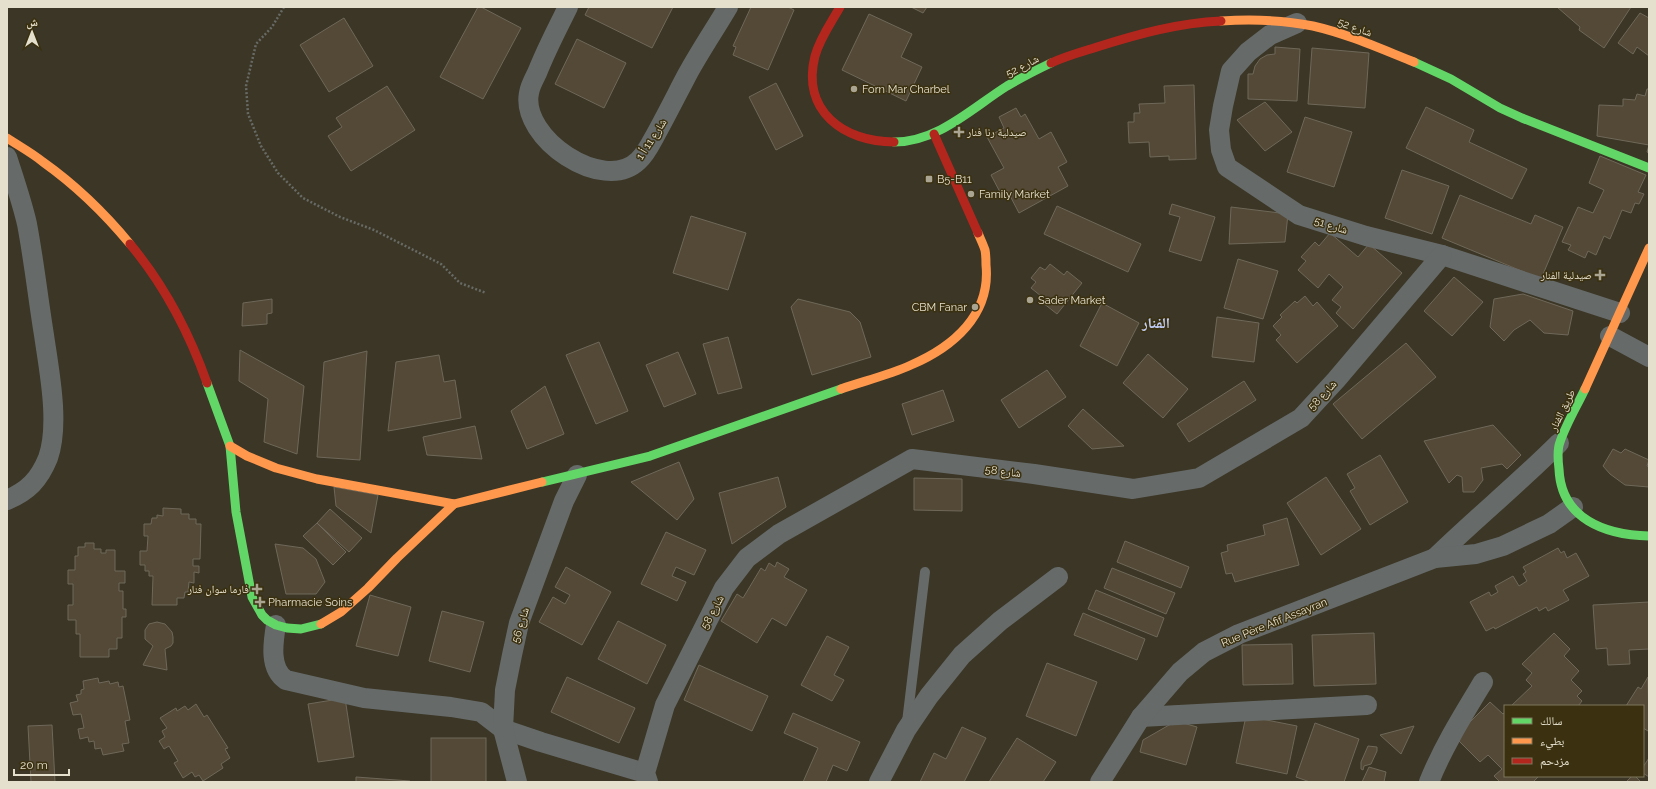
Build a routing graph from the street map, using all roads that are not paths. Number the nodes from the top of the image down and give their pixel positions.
1 (568, 7) edge
2 (728, 7) edge
3 (840, 7) edge
4 (1297, 23) junction
5 (934, 134) junction
6 (7, 138) edge
7 (7, 157) edge
8 (1649, 168) edge
9 (1649, 248) edge
10 (1442, 255) junction
11 (1620, 313) junction
12 (1610, 336) junction
13 (1649, 357) edge
14 (1559, 443) junction
15 (230, 446) junction
16 (577, 475) junction
17 (7, 500) edge
18 (454, 504) junction
19 (1573, 507) junction
20 (1649, 536) edge
21 (1435, 558) junction
22 (925, 572) dead end
23 (1058, 577) dead end
24 (276, 625) junction
25 (1483, 682) dead end
26 (1367, 705) dead end
27 (1141, 717) junction
28 (503, 729) junction
29 (906, 730) junction
30 (647, 778) edge
31 (517, 782) edge
32 (879, 782) edge
33 (1100, 782) edge
34 (1429, 782) edge

1 - 2 street, شارع 11 أ 1
3 - 5 street, شارع 52
4 - 5 street, شارع 52
4 - 8 street, شارع 52
4 - 10 street, شارع 51
5 - 16 street
6 - 15 street
7 - 17 street
9 - 11 street, طريق الفنار
10 - 11 street, شارع 51
10 - 30 street, شارع 58
11 - 12 street, طريق الفنار
12 - 13 street
12 - 14 street, طريق الفنار
14 - 19 street, طريق الفنار
14 - 21 street, Rue Père Afif Assayran
15 - 18 street
15 - 24 street
16 - 18 street
16 - 28 street, شارع 56
18 - 24 street
19 - 20 street, طريق الفنار
19 - 21 street, Rue Père Afif Assayran
21 - 27 street, Rue Père Afif Assayran
22 - 29 lane
23 - 29 street
24 - 28 street
25 - 34 street
26 - 27 street
27 - 33 street, Rue Père Afif Assayran
28 - 30 street
28 - 31 street, شارع 56
29 - 32 street

